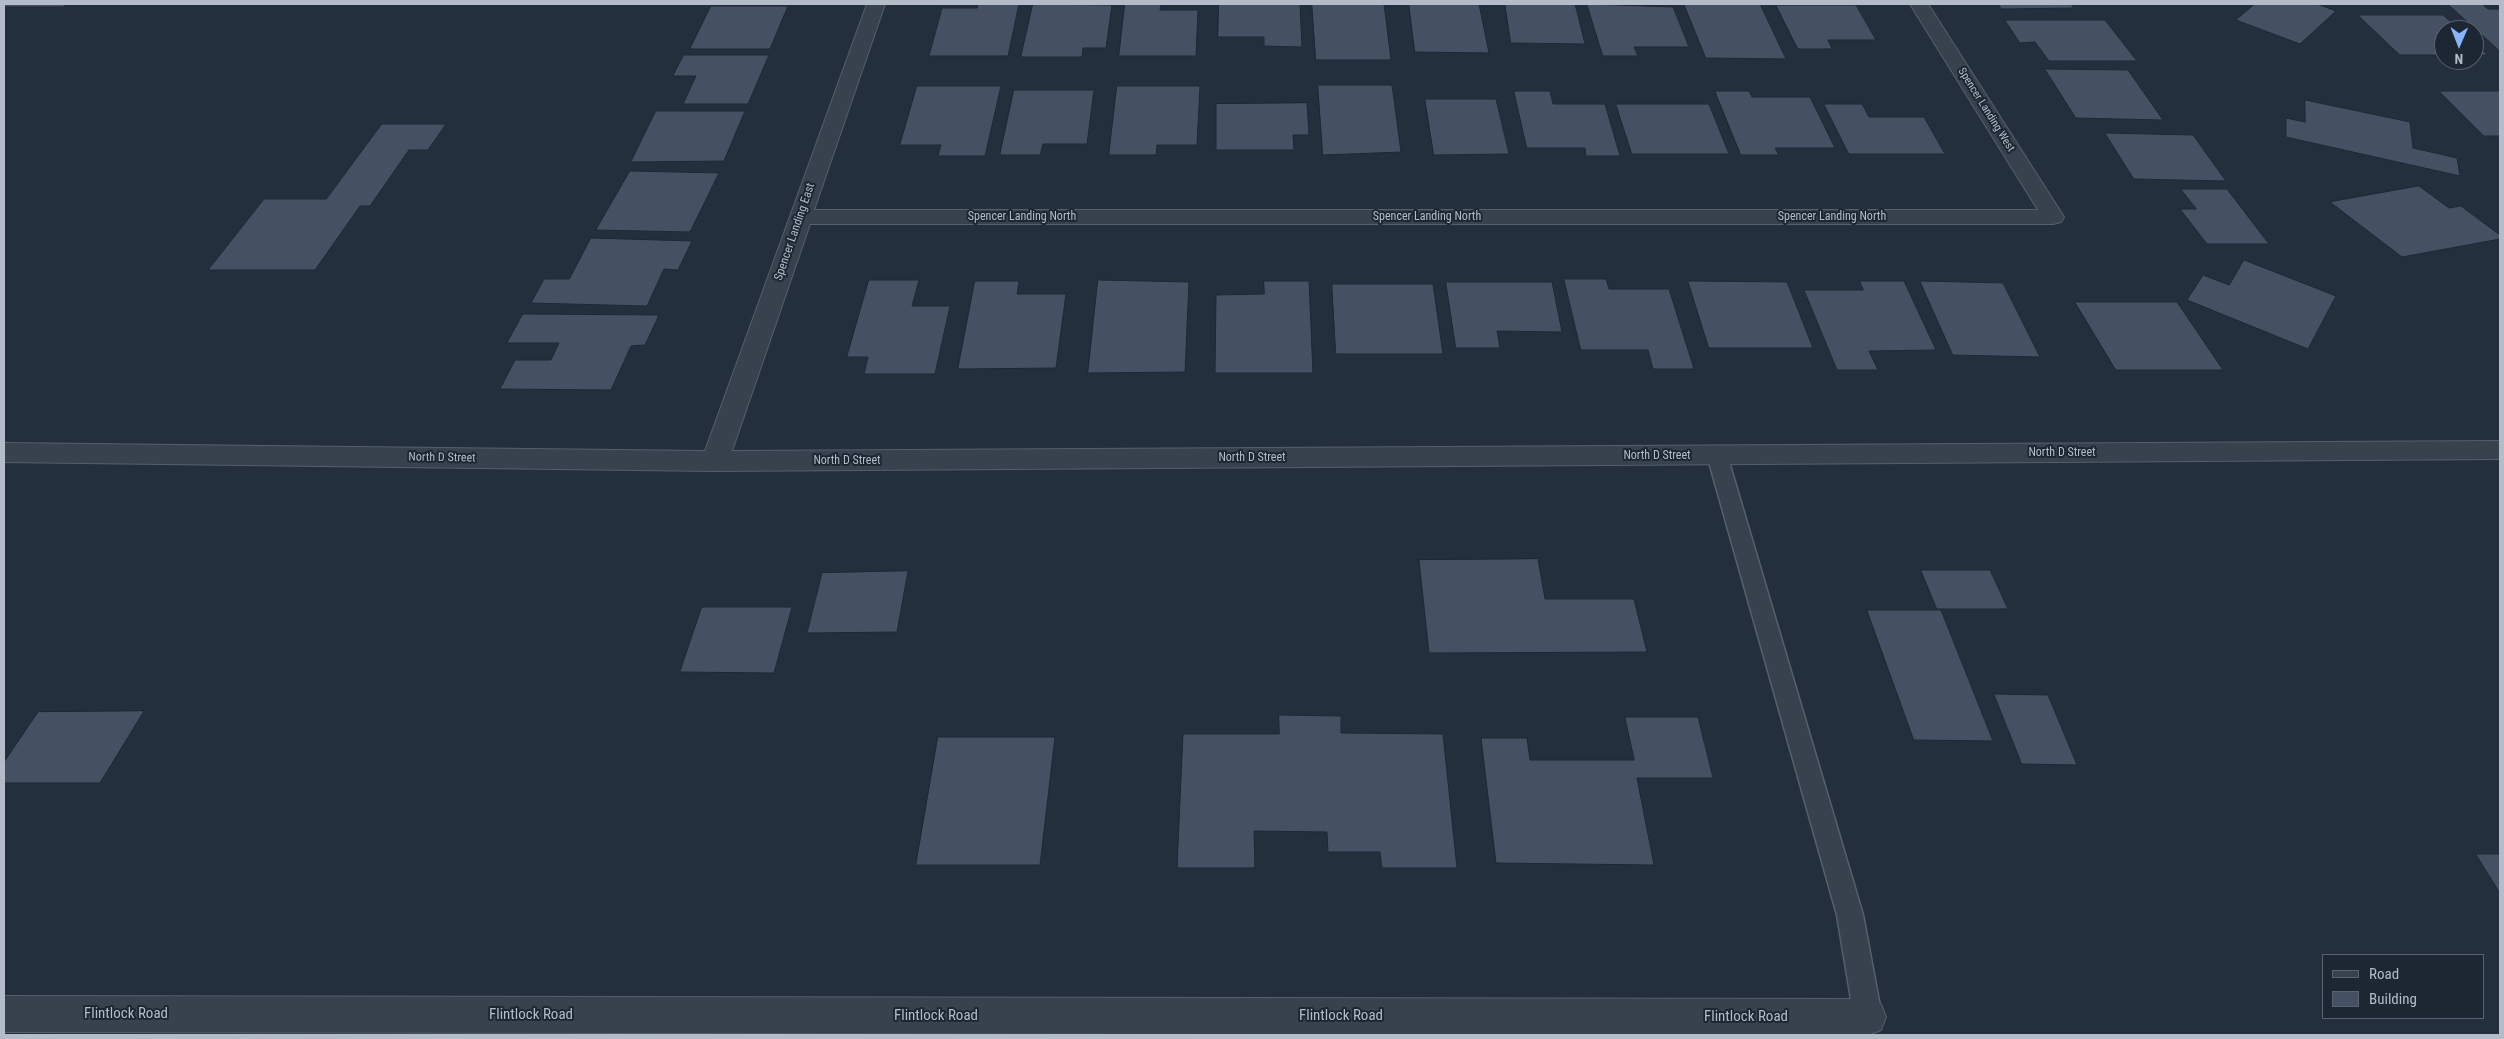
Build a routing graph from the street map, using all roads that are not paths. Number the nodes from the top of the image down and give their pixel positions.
1 (876, 4) edge
2 (1919, 4) edge
3 (2053, 216) joint
4 (801, 217) junction
5 (2500, 450) edge
6 (4, 453) edge
7 (1717, 455) junction
8 (715, 461) junction
9 (4, 1014) edge
10 (1868, 1017) joint

1 - 4 street, Spencer Landing East
2 - 3 street, Spencer Landing West
3 - 4 street, Spencer Landing North
4 - 8 street, Spencer Landing East
5 - 7 street, North D Street
6 - 8 street, North D Street
7 - 8 street, North D Street
7 - 10 lane
9 - 10 street, Flintlock Road

